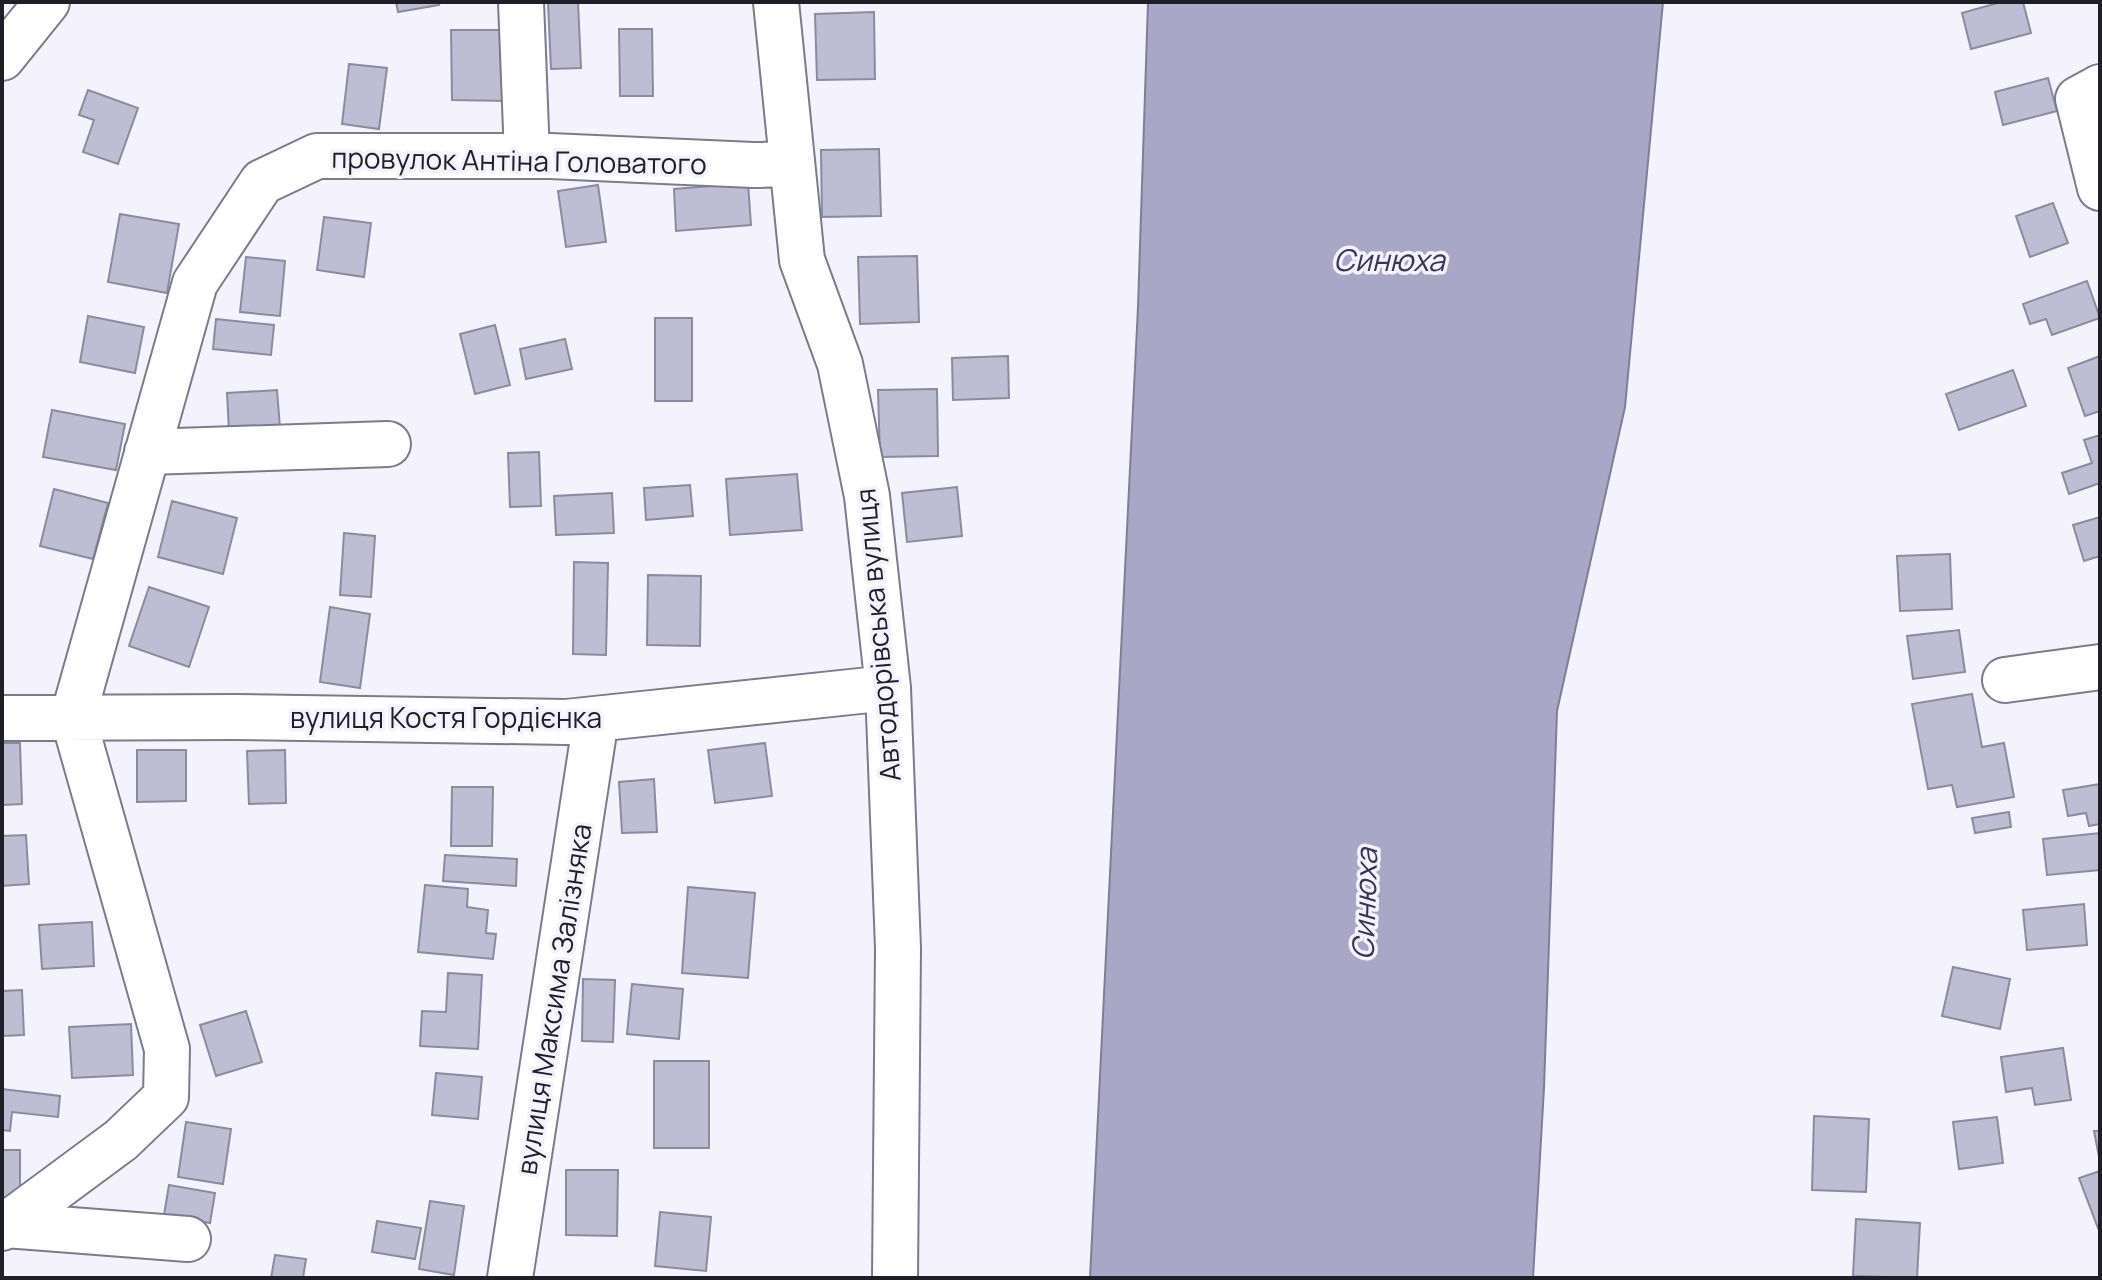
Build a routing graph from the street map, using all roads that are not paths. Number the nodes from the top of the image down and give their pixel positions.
1 (47, 2) edge
2 (521, 2) edge
3 (776, 2) edge
4 (2, 58) edge
5 (2100, 87) edge
6 (527, 156) junction
7 (791, 164) junction
8 (2100, 188) edge
9 (388, 444) dead end
10 (147, 452) junction
11 (2100, 667) edge
12 (2005, 680) dead end
13 (888, 688) junction
14 (73, 717) junction
15 (2, 718) edge
16 (596, 719) junction
17 (4, 1227) edge
18 (188, 1239) dead end
19 (510, 1278) edge
20 (895, 1278) edge

1 - 4 street
2 - 6 street
3 - 7 street, Автодорівська вулиця
5 - 8 street
6 - 7 street, провулок Антіна Головатого
6 - 10 street, провулок Антіна Головатого
7 - 13 street, Автодорівська вулиця
9 - 10 street
10 - 14 street, провулок Антіна Головатого
11 - 12 street
13 - 16 street, вулиця Костя Гордієнка
13 - 20 street, Автодорівська вулиця
14 - 15 street, вулиця Костя Гордієнка
14 - 16 street, вулиця Костя Гордієнка
14 - 17 street
16 - 19 street, вулиця Максима Залізняка
17 - 18 street

